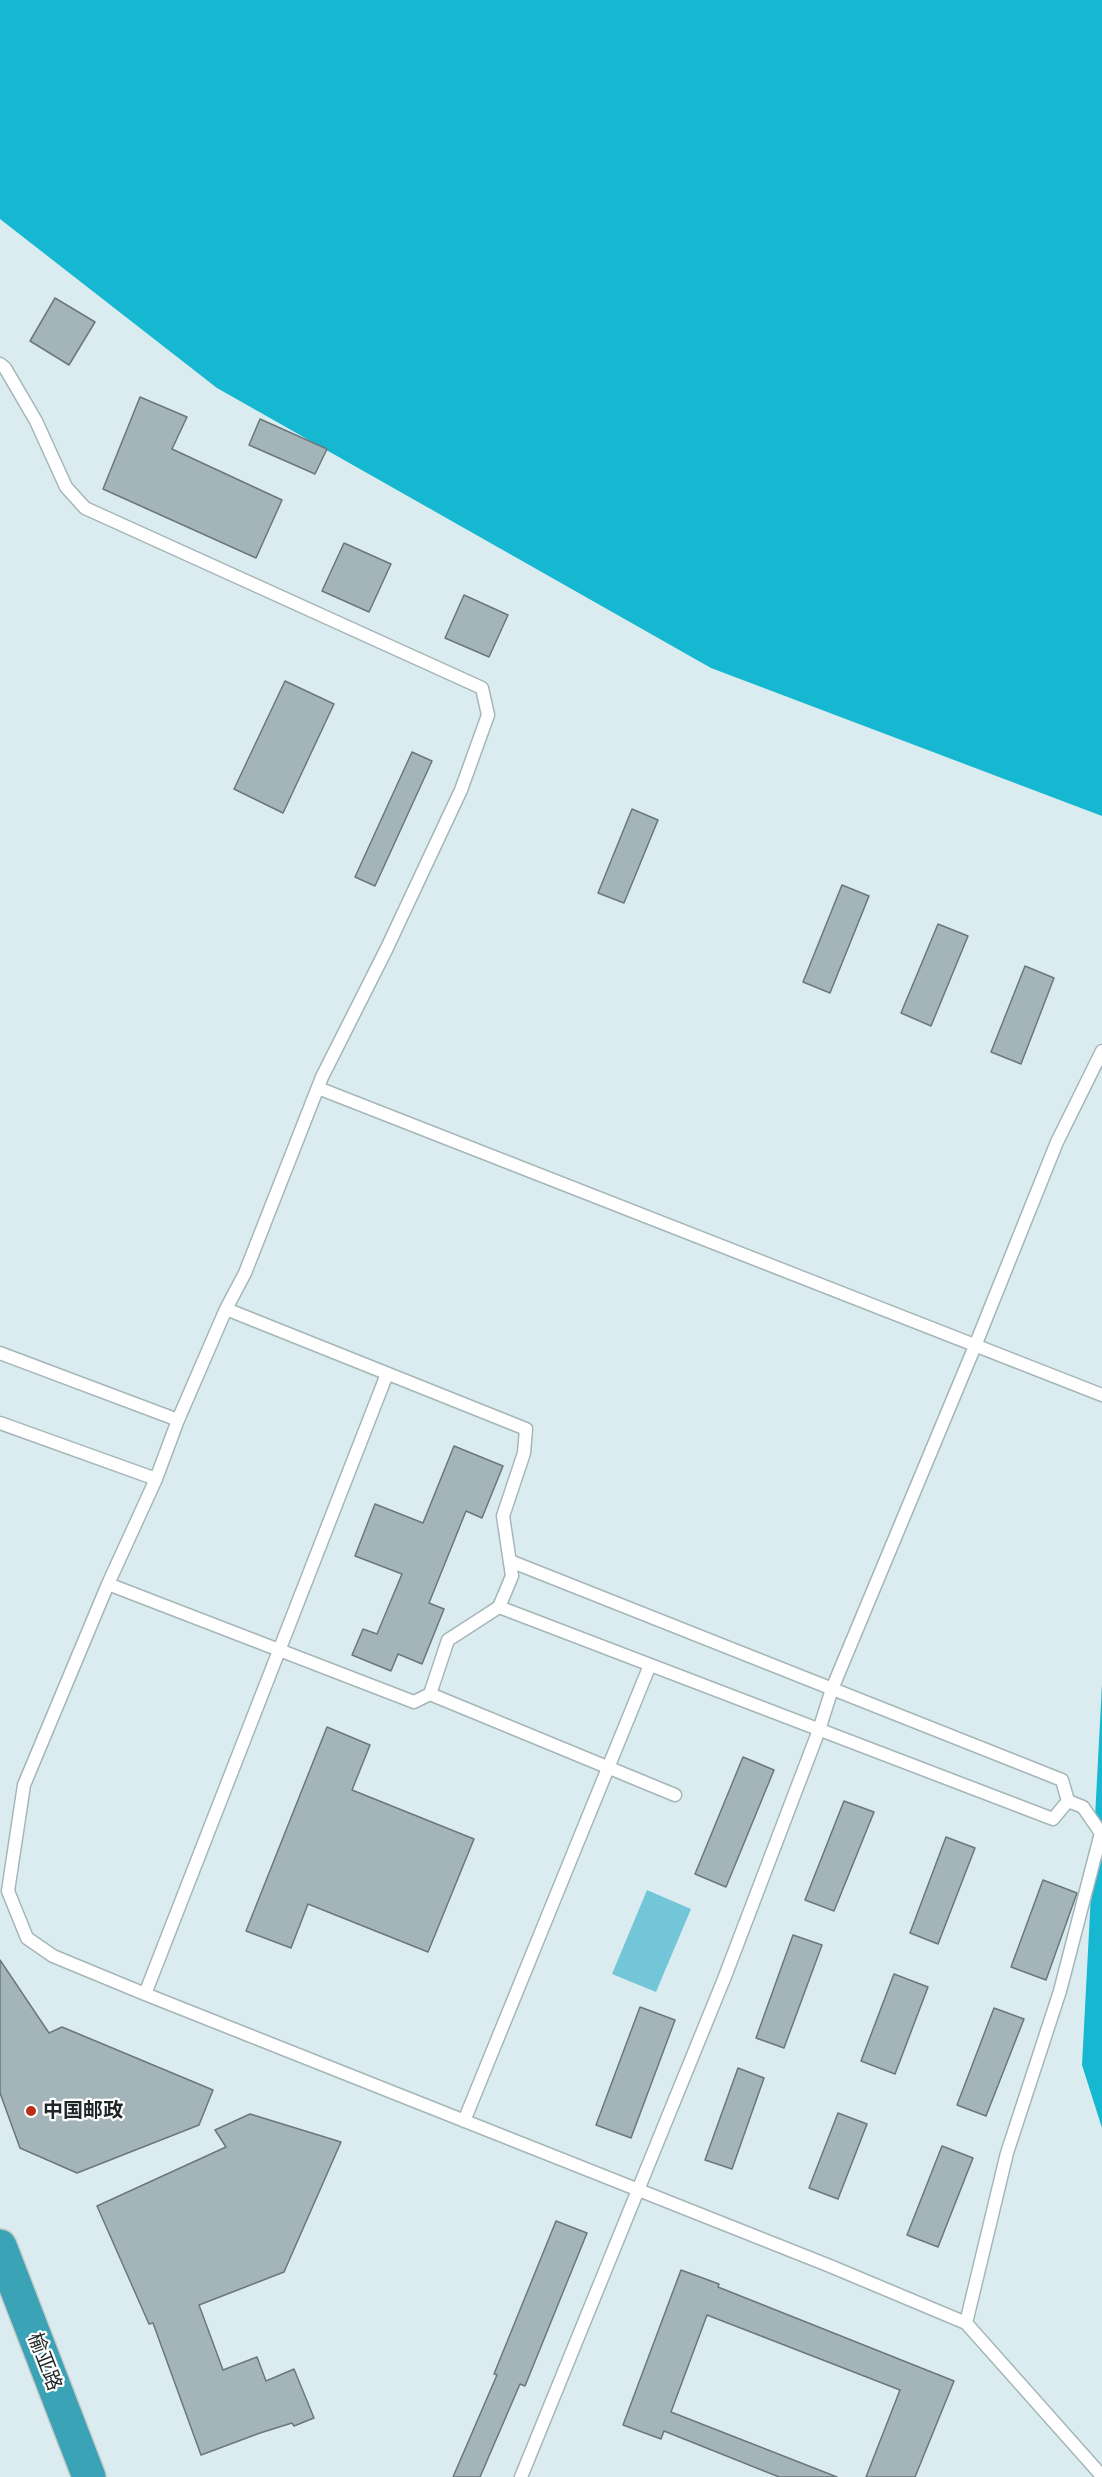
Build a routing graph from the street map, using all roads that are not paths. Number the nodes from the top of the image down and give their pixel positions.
1 (0, 364) edge
2 (1102, 1051) edge
3 (318, 1088) junction
4 (226, 1309) junction
5 (975, 1346) junction
6 (0, 1353) edge
7 (387, 1374) junction
8 (1102, 1395) edge
9 (178, 1420) junction
10 (0, 1423) edge
11 (156, 1479) junction
12 (510, 1562) junction
13 (108, 1584) junction
14 (499, 1607) junction
15 (279, 1650) junction
16 (650, 1665) junction
17 (832, 1689) junction
18 (430, 1694) junction
19 (819, 1730) junction
20 (608, 1767) junction
21 (675, 1795) dead end
22 (1068, 1801) junction
23 (145, 1994) junction
24 (464, 2121) junction
25 (636, 2190) junction
26 (0, 2247) edge
27 (0, 2311) edge
28 (966, 2323) junction
29 (1102, 2476) edge
30 (64, 2477) edge
31 (88, 2477) edge
32 (521, 2477) edge

1 - 3 lane
2 - 5 lane
3 - 4 lane
3 - 5 lane
4 - 7 lane
4 - 9 lane
5 - 8 lane
5 - 17 lane
6 - 9 lane
7 - 12 lane
7 - 15 lane
9 - 11 lane
10 - 11 lane
11 - 13 lane
12 - 14 lane
12 - 17 lane
13 - 15 lane
13 - 23 lane
14 - 16 lane
14 - 18 lane
15 - 18 lane
15 - 23 lane
16 - 19 lane
16 - 20 lane
17 - 19 lane
17 - 22 lane
18 - 20 lane
19 - 22 lane
19 - 25 lane
20 - 21 lane
20 - 24 lane
22 - 28 lane
23 - 24 lane
24 - 25 lane
25 - 28 lane
25 - 32 lane
26 - 31 highway, 榆亚路
27 - 30 highway, 榆亚路
28 - 29 lane

